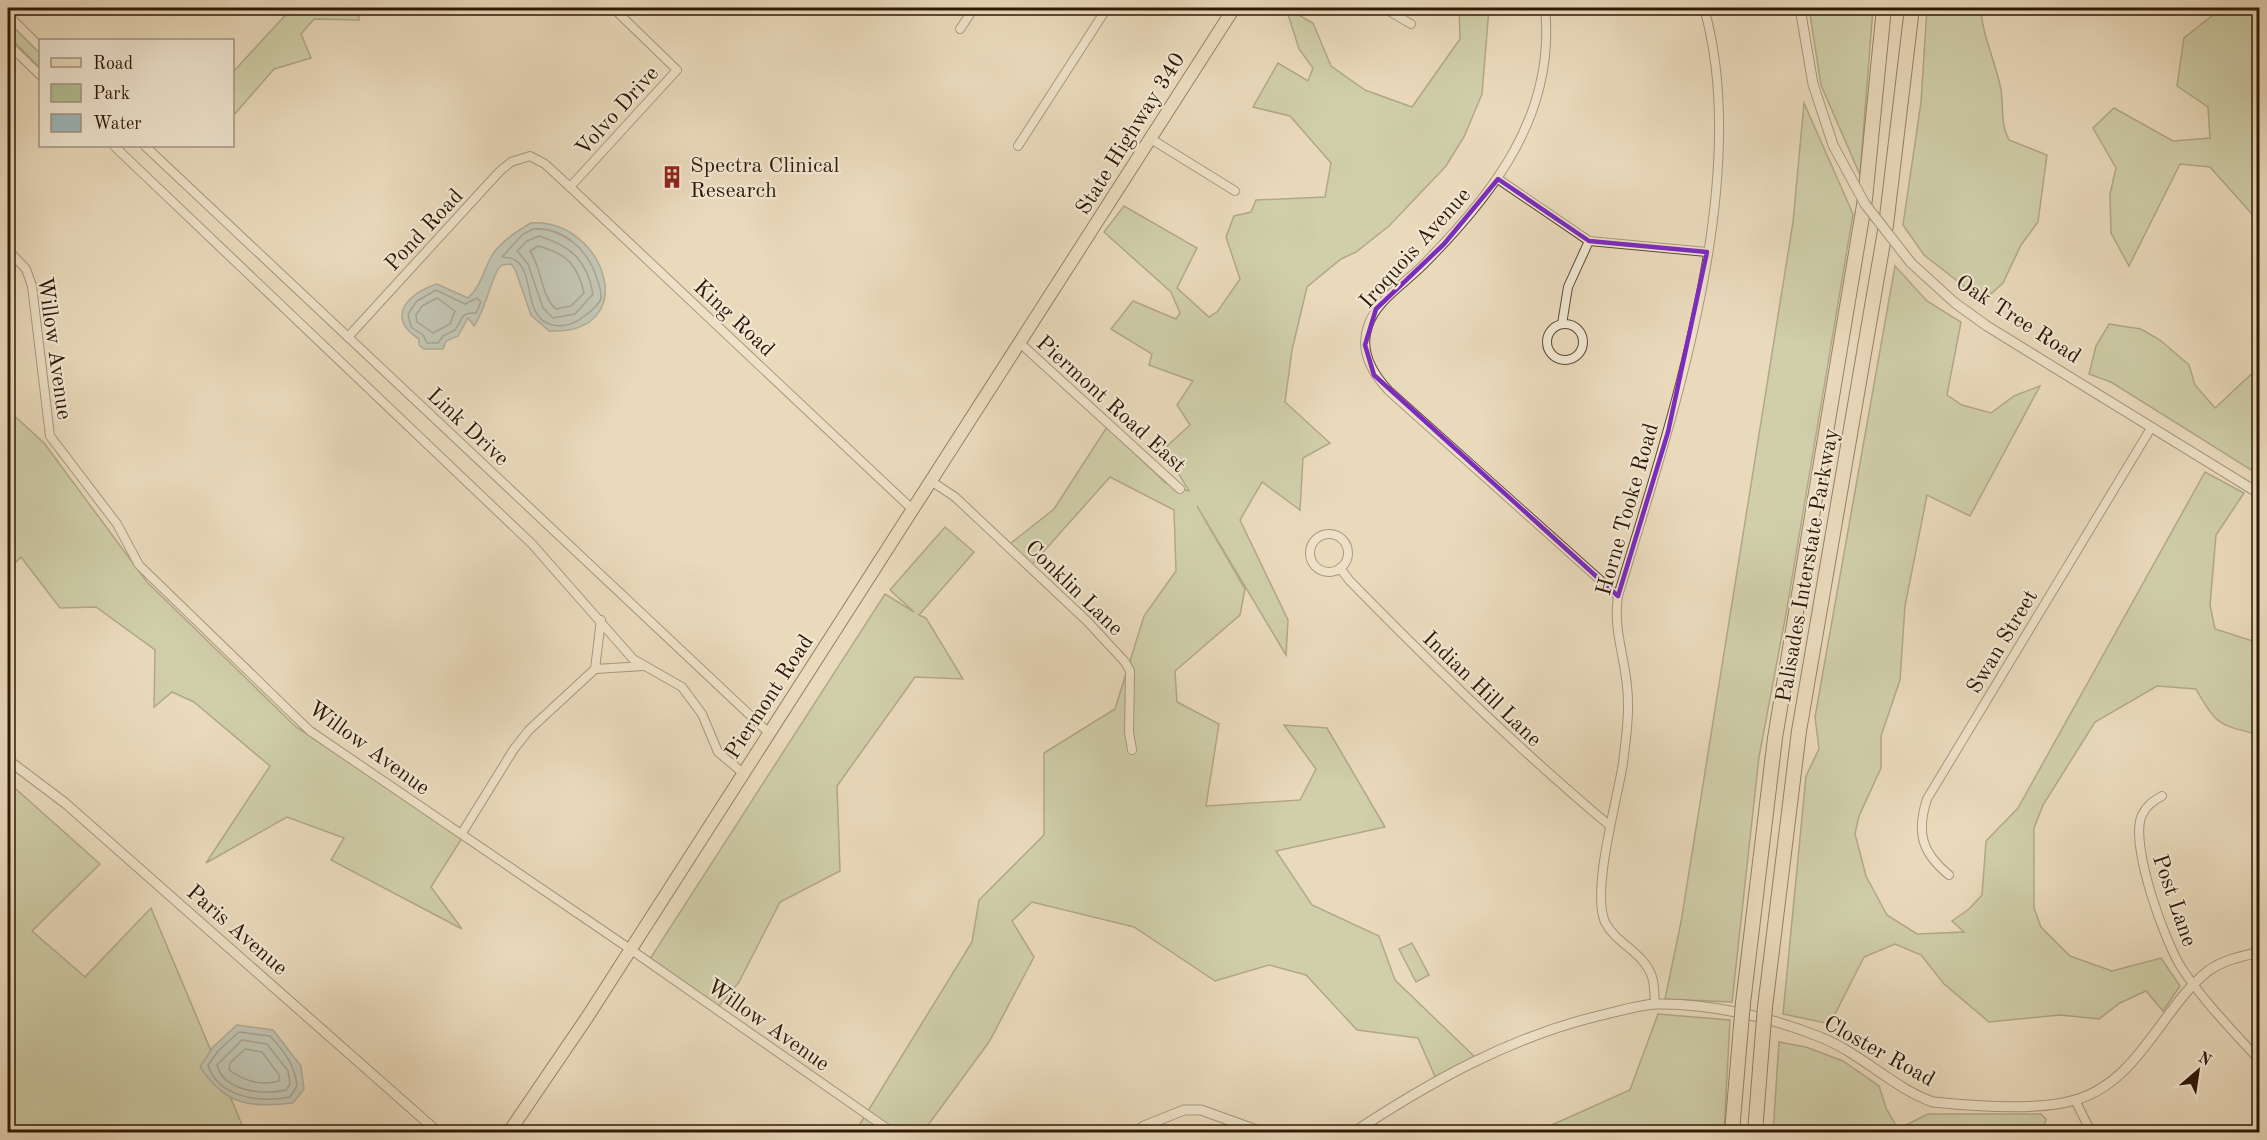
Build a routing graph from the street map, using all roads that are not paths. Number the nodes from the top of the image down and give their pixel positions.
1 (613, 8) edge
2 (974, 8) edge
3 (1107, 8) edge
4 (1234, 8) edge
5 (1384, 8) edge
6 (1545, 8) edge
7 (1704, 8) edge
8 (1800, 8) edge
9 (1884, 8) edge
10 (1912, 8) edge
11 (8, 15) edge
12 (1411, 24) dead end
13 (960, 29) dead end
14 (8, 44) edge
15 (39, 46) edge
16 (39, 74) edge
17 (1151, 139) junction
18 (1018, 146) dead end
19 (115, 147) edge
20 (146, 147) edge
21 (530, 156) joint
22 (1498, 179) junction
23 (570, 187) junction
24 (1235, 191) dead end
25 (1589, 241) junction
26 (8, 250) edge
27 (1707, 252) junction
28 (1060, 281) joint
29 (1562, 324) junction
30 (348, 337) junction
31 (1021, 344) junction
32 (2151, 428) junction
33 (931, 481) junction
34 (1180, 489) dead end
35 (2259, 494) edge
36 (912, 509) junction
37 (1340, 568) junction
38 (1617, 596) junction
39 (601, 619) junction
40 (644, 666) junction
41 (595, 669) junction
42 (769, 733) junction
43 (1132, 750) dead end
44 (8, 760) edge
45 (743, 773) junction
46 (2162, 796) dead end
47 (1609, 825) junction
48 (462, 833) junction
49 (1949, 875) dead end
50 (630, 949) junction
51 (2259, 952) edge
52 (2194, 985) junction
53 (1654, 1004) junction
54 (2259, 1061) edge
55 (2075, 1100) junction
56 (438, 1132) edge
57 (509, 1132) edge
58 (892, 1132) edge
59 (1135, 1132) edge
60 (1262, 1132) edge
61 (1354, 1132) edge
62 (1732, 1132) edge
63 (1755, 1132) edge
64 (2091, 1132) edge

1 - 23 street, Volvo Drive
2 - 13 street
3 - 18 street
4 - 17 main road, State Highway 340
5 - 12 street
6 - 22 street, Iroquois Avenue
7 - 27 street, Horne Tooke Road
8 - 32 street, Oak Tree Road, bridge
9 - 62 highway, Palisades Interstate Parkway, bridge
10 - 63 highway, Palisades Interstate Parkway, bridge
11 - 15 street
14 - 16 street
17 - 24 street
17 - 28 main road, State Highway 340
19 - 39 street
20 - 30 street, Link Drive
21 - 23 street, King Road
21 - 30 street, Pond Road
22 - 25 street
22 - 38 street, Iroquois Avenue
23 - 36 street, King Road
25 - 27 street
25 - 29 street
26 - 48 street, Willow Avenue
27 - 38 street, Horne Tooke Road
28 - 31 main road, Piermont Road
29 - 29 street
30 - 42 street, Link Drive
31 - 33 main road, Piermont Road
31 - 34 street, Piermont Road East
32 - 35 street, Oak Tree Road
32 - 49 street, Swan Street
33 - 36 main road, Piermont Road
33 - 43 street, Conklin Lane
36 - 42 main road, Piermont Road
37 - 37 street
37 - 47 street, Indian Hill Lane
38 - 47 street, Horne Tooke Road
39 - 40 street
39 - 41 street
40 - 41 street
40 - 45 street
41 - 48 street
42 - 45 main road, Piermont Road
44 - 56 street, Paris Avenue
45 - 50 main road, Piermont Road
46 - 52 street, Post Lane
47 - 53 street, Horne Tooke Road
48 - 50 street, Willow Avenue
50 - 57 main road, Piermont Road
50 - 58 street, Willow Avenue
51 - 52 street, Closter Road
52 - 54 street, Post Lane
52 - 55 street, Closter Road
53 - 55 street, Closter Road
53 - 61 street, Closter Road
55 - 64 street
59 - 60 street

